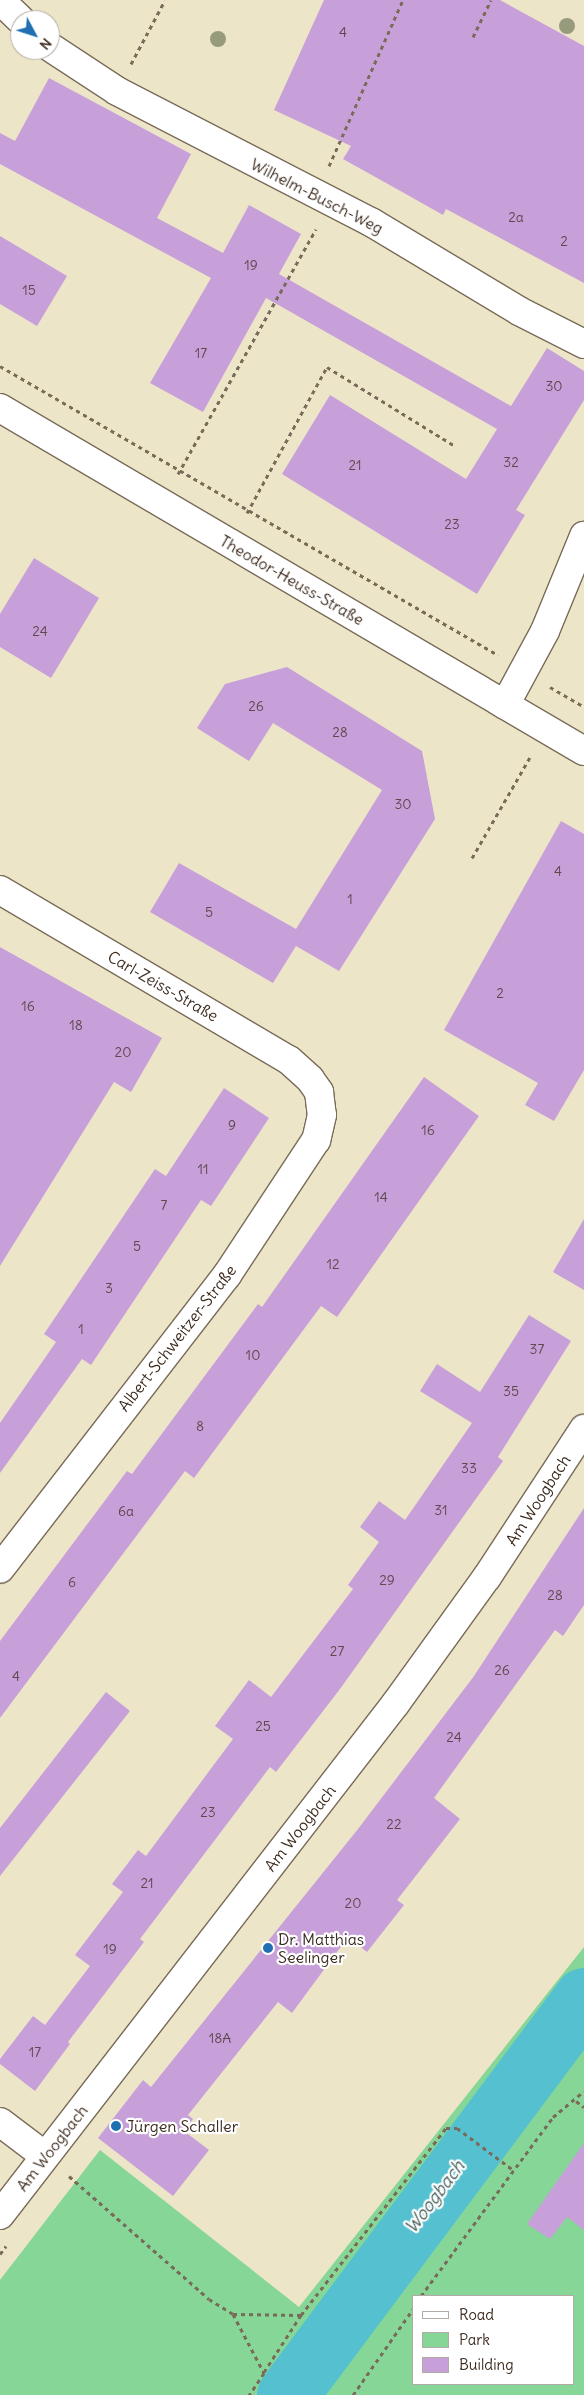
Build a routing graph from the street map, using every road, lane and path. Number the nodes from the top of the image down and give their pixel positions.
1 (0, 0) edge
2 (165, 0) edge
3 (403, 0) edge
4 (491, 0) edge
5 (10, 10) edge
6 (473, 37) dead end
7 (60, 54) edge
8 (117, 91) junction
9 (326, 199) junction
10 (584, 344) edge
11 (0, 366) edge
12 (0, 408) edge
13 (455, 446) dead end
14 (179, 473) junction
15 (162, 503) junction
16 (247, 513) junction
17 (584, 536) edge
18 (230, 544) junction
19 (524, 671) junction
20 (505, 705) junction
21 (584, 707) edge
22 (534, 749) dead end
23 (584, 751) edge
24 (472, 858) dead end
25 (0, 890) edge
26 (319, 1092) joint
27 (584, 1429) edge
28 (0, 1569) edge
29 (584, 2091) edge
30 (576, 2100) junction
31 (584, 2107) edge
32 (0, 2122) edge
33 (45, 2156) junction
34 (512, 2169) junction
35 (0, 2215) edge
36 (423, 2295) edge
37 (412, 2310) edge
38 (233, 2314) junction
39 (301, 2315) junction
40 (264, 2373) junction
41 (249, 2395) edge
42 (353, 2395) edge

1 - 5 street
2 - 8 path
3 - 9 path
4 - 6 path
7 - 8 street, Wilhelm-Busch-Weg
8 - 9 street, Wilhelm-Busch-Weg
9 - 10 street, Wilhelm-Busch-Weg
9 - 14 path
11 - 14 path
12 - 15 street, Theodor-Heuss-Straße
13 - 16 path
14 - 15 path
14 - 16 path
15 - 18 street, Theodor-Heuss-Straße
16 - 18 path
16 - 19 path
17 - 19 street
18 - 20 street, Theodor-Heuss-Straße
19 - 20 street
19 - 21 path
20 - 23 street, Theodor-Heuss-Straße
22 - 24 path
25 - 26 street, Carl-Zeiss-Straße
26 - 28 street, Albert-Schweitzer-Straße
27 - 33 street, Am Woogbach
29 - 30 path
30 - 31 path
30 - 34 path
32 - 33 street
33 - 35 street, Am Woogbach
33 - 38 path
34 - 36 path
34 - 39 path
37 - 42 path
38 - 39 path
38 - 40 path
39 - 40 path
40 - 41 path

